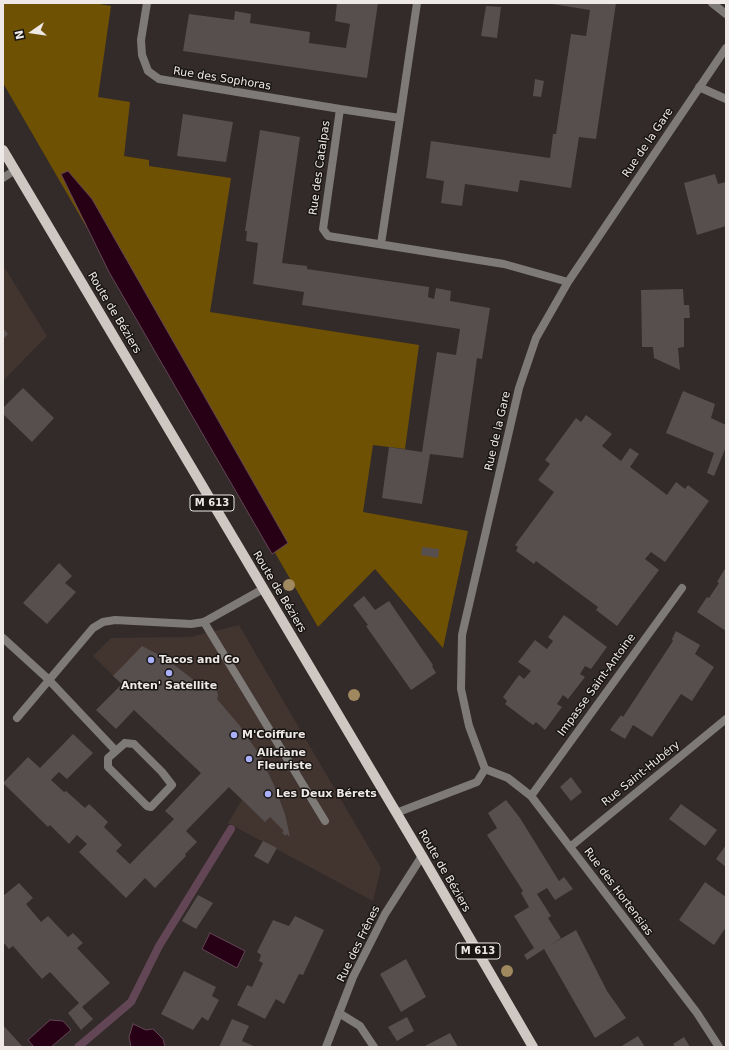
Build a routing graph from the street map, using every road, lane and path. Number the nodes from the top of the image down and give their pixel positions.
1 (147, 3) edge
2 (417, 3) edge
3 (712, 3) edge
4 (726, 14) edge
5 (726, 48) edge
6 (699, 87) junction
7 (726, 99) edge
8 (340, 109) junction
9 (400, 118) junction
10 (3, 150) edge
11 (15, 170) junction
12 (3, 178) edge
13 (381, 244) junction
14 (568, 282) junction
15 (682, 588) dead end
16 (263, 589) junction
17 (204, 622) junction
18 (3, 638) edge
19 (48, 679) junction
20 (16, 718) dead end
21 (726, 719) edge
22 (115, 750) junction
23 (485, 769) junction
24 (531, 796) junction
25 (396, 814) junction
26 (325, 821) dead end
27 (570, 847) junction
28 (422, 856) junction
29 (339, 1013) junction
30 (326, 1047) edge
31 (374, 1047) edge
32 (533, 1047) edge
33 (719, 1047) edge

1 - 8 street, Rue des Sophoras
2 - 9 street
3 - 4 street
5 - 6 street, Rue de la Gare
6 - 7 street
6 - 14 street, Rue de la Gare
8 - 9 street, Rue des Catalpas
8 - 13 street, Rue des Catalpas
9 - 13 street
10 - 11 main road, Route de Béziers / M 613
11 - 12 street
11 - 16 main road, Route de Béziers / M 613
13 - 14 street, Rue des Catalpas
14 - 23 street, Rue de la Gare
15 - 24 street, Impasse Saint-Antoine
16 - 17 street
16 - 25 main road, Route de Béziers / M 613
17 - 19 street
17 - 26 street
18 - 19 street
19 - 20 street
19 - 22 street
21 - 27 street, Rue Saint-Hubéry
22 - 22 street
23 - 24 street, Rue des Hortensias
23 - 25 street
24 - 27 street, Rue des Hortensias
25 - 28 main road, Route de Béziers / M 613
27 - 33 street, Rue des Hortensias
28 - 29 street, Rue des Frênes
28 - 32 main road, Route de Béziers / M 613
29 - 30 street, Rue des Frênes
29 - 31 street

